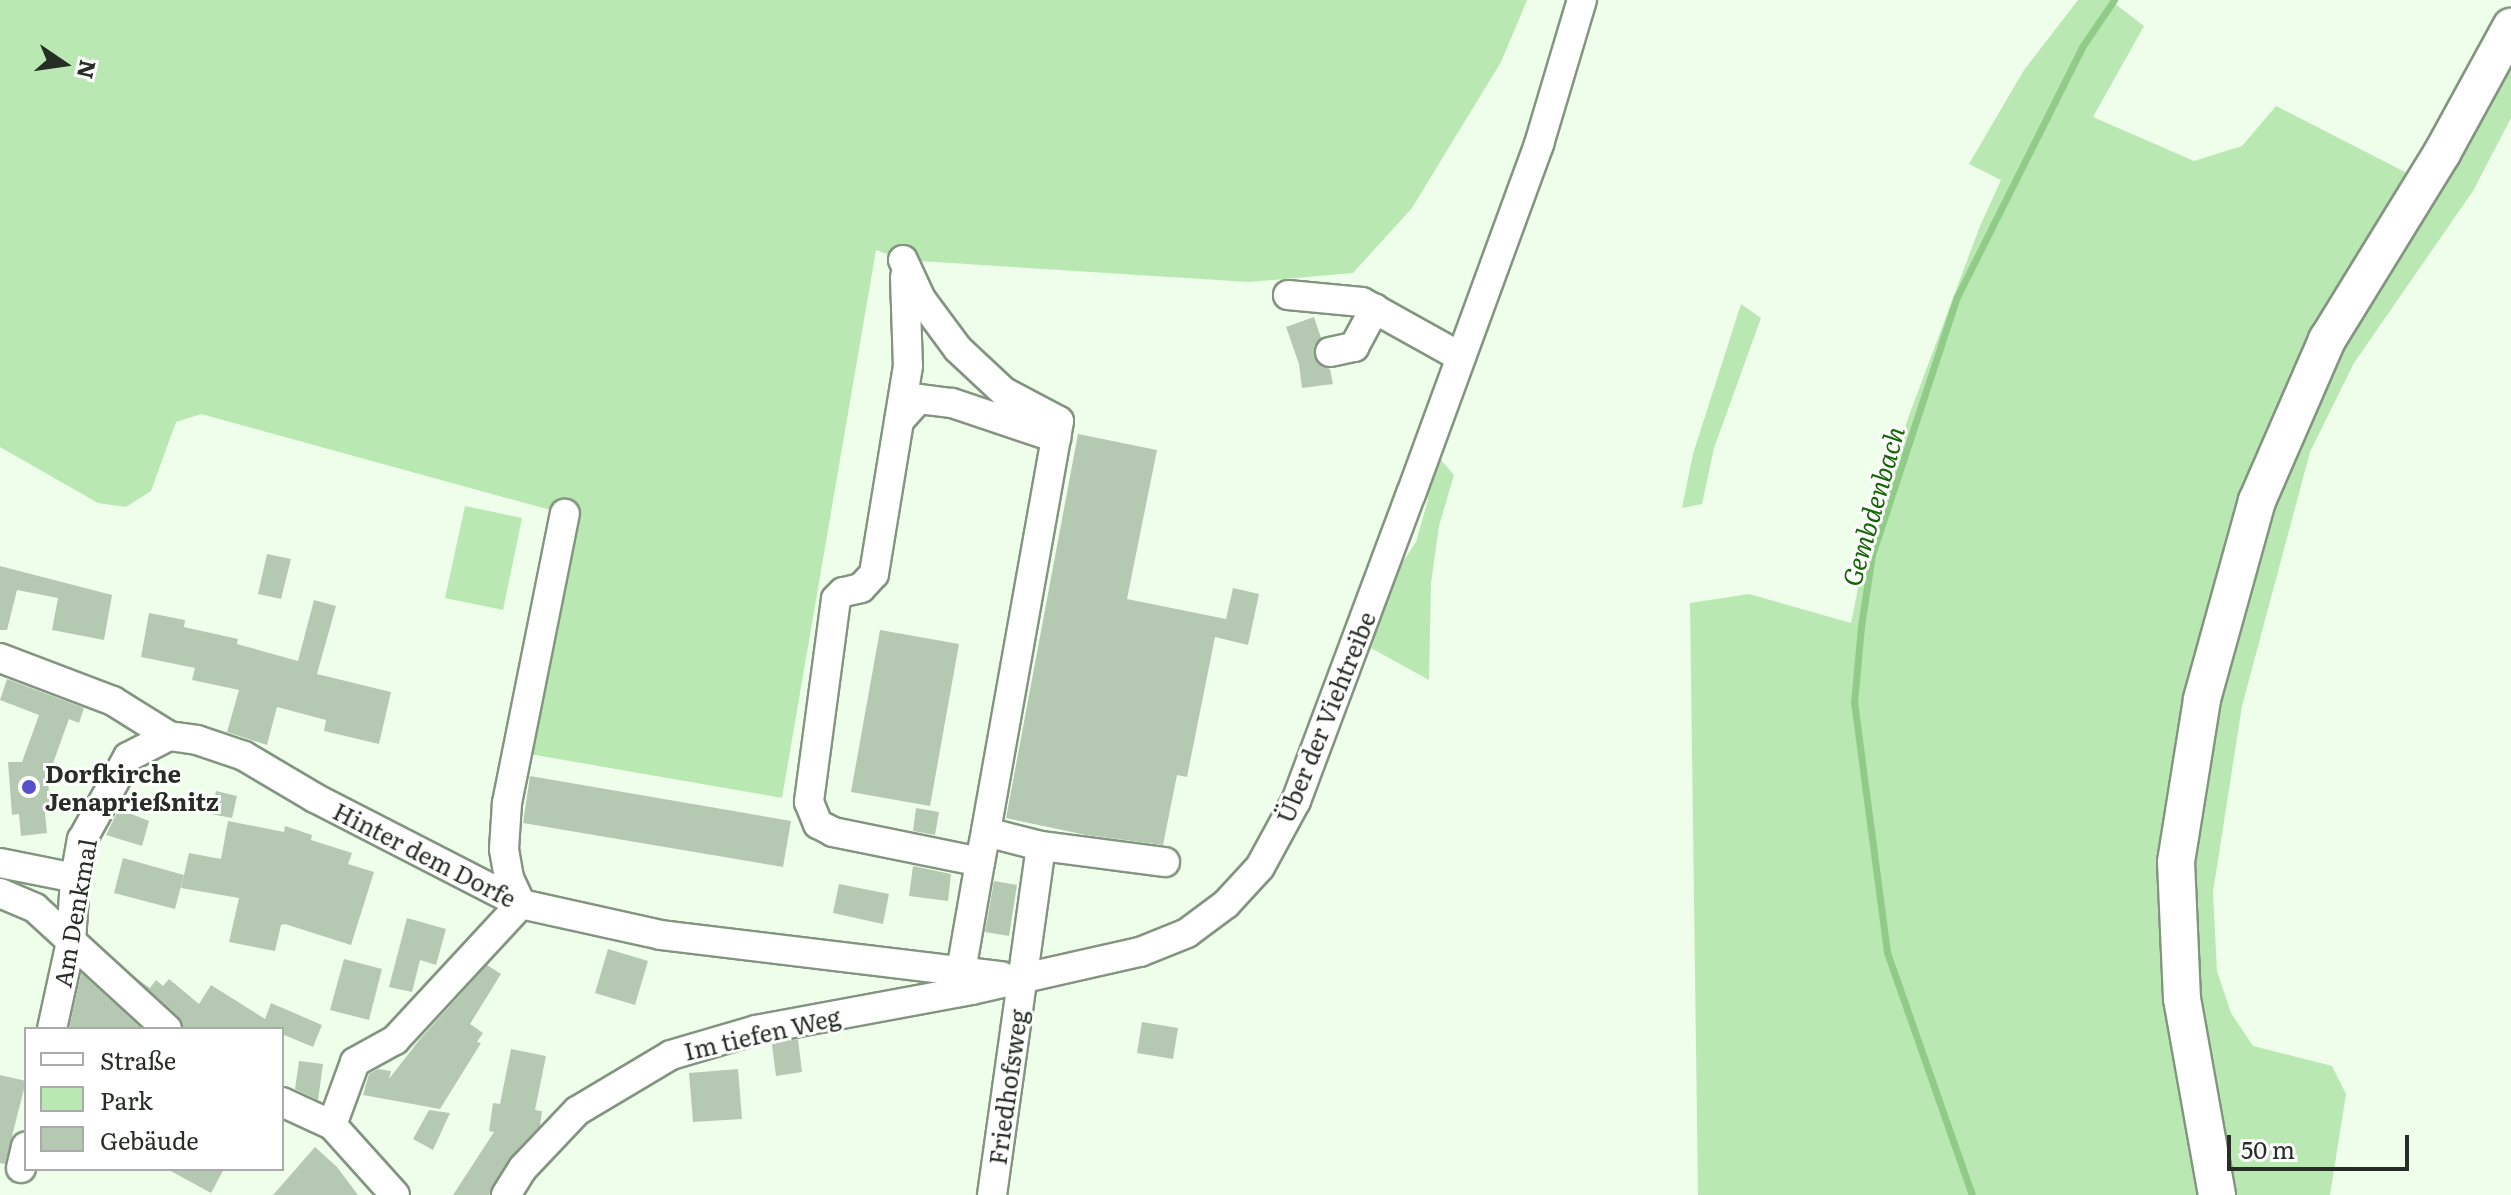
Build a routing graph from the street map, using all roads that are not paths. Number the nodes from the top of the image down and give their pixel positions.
1 (1582, 0) edge
2 (2511, 27) edge
3 (1288, 295) dead end
4 (1375, 308) junction
5 (1330, 352) dead end
6 (1461, 357) junction
7 (899, 421) junction
8 (1056, 438) junction
9 (565, 514) dead end
10 (0, 658) edge
11 (169, 736) junction
12 (986, 832) junction
13 (1041, 846) junction
14 (980, 862) junction
15 (1165, 862) dead end
16 (0, 863) edge
17 (75, 878) junction
18 (0, 893) edge
19 (521, 904) junction
20 (71, 942) junction
21 (961, 971) junction
22 (1022, 978) junction
23 (52, 1027) edge
24 (165, 1027) edge
25 (284, 1103) edge
26 (332, 1125) junction
27 (395, 1195) edge
28 (506, 1195) edge
29 (992, 1195) edge
30 (2217, 1195) edge

1 - 6 street, Über der Viehtreibe
2 - 30 main road
3 - 4 street
4 - 5 street
4 - 6 street
6 - 22 street, Über der Viehtreibe
7 - 8 street
7 - 8 street
7 - 14 street
8 - 12 street
9 - 19 street
10 - 11 street, Hinter dem Dorfe
11 - 17 street, Am Denkmal
11 - 19 street, Hinter dem Dorfe
12 - 13 street
12 - 14 street
13 - 15 street
13 - 22 street, Friedhofsweg
14 - 21 street
16 - 17 street
17 - 20 street, Am Denkmal
18 - 20 street
19 - 21 street, Hinter dem Dorfe
19 - 26 street
20 - 23 street, Am Denkmal
20 - 24 street
21 - 22 street, Hinter dem Dorfe
22 - 28 street, Im tiefen Weg
22 - 29 street, Friedhofsweg
25 - 26 street
26 - 27 street

